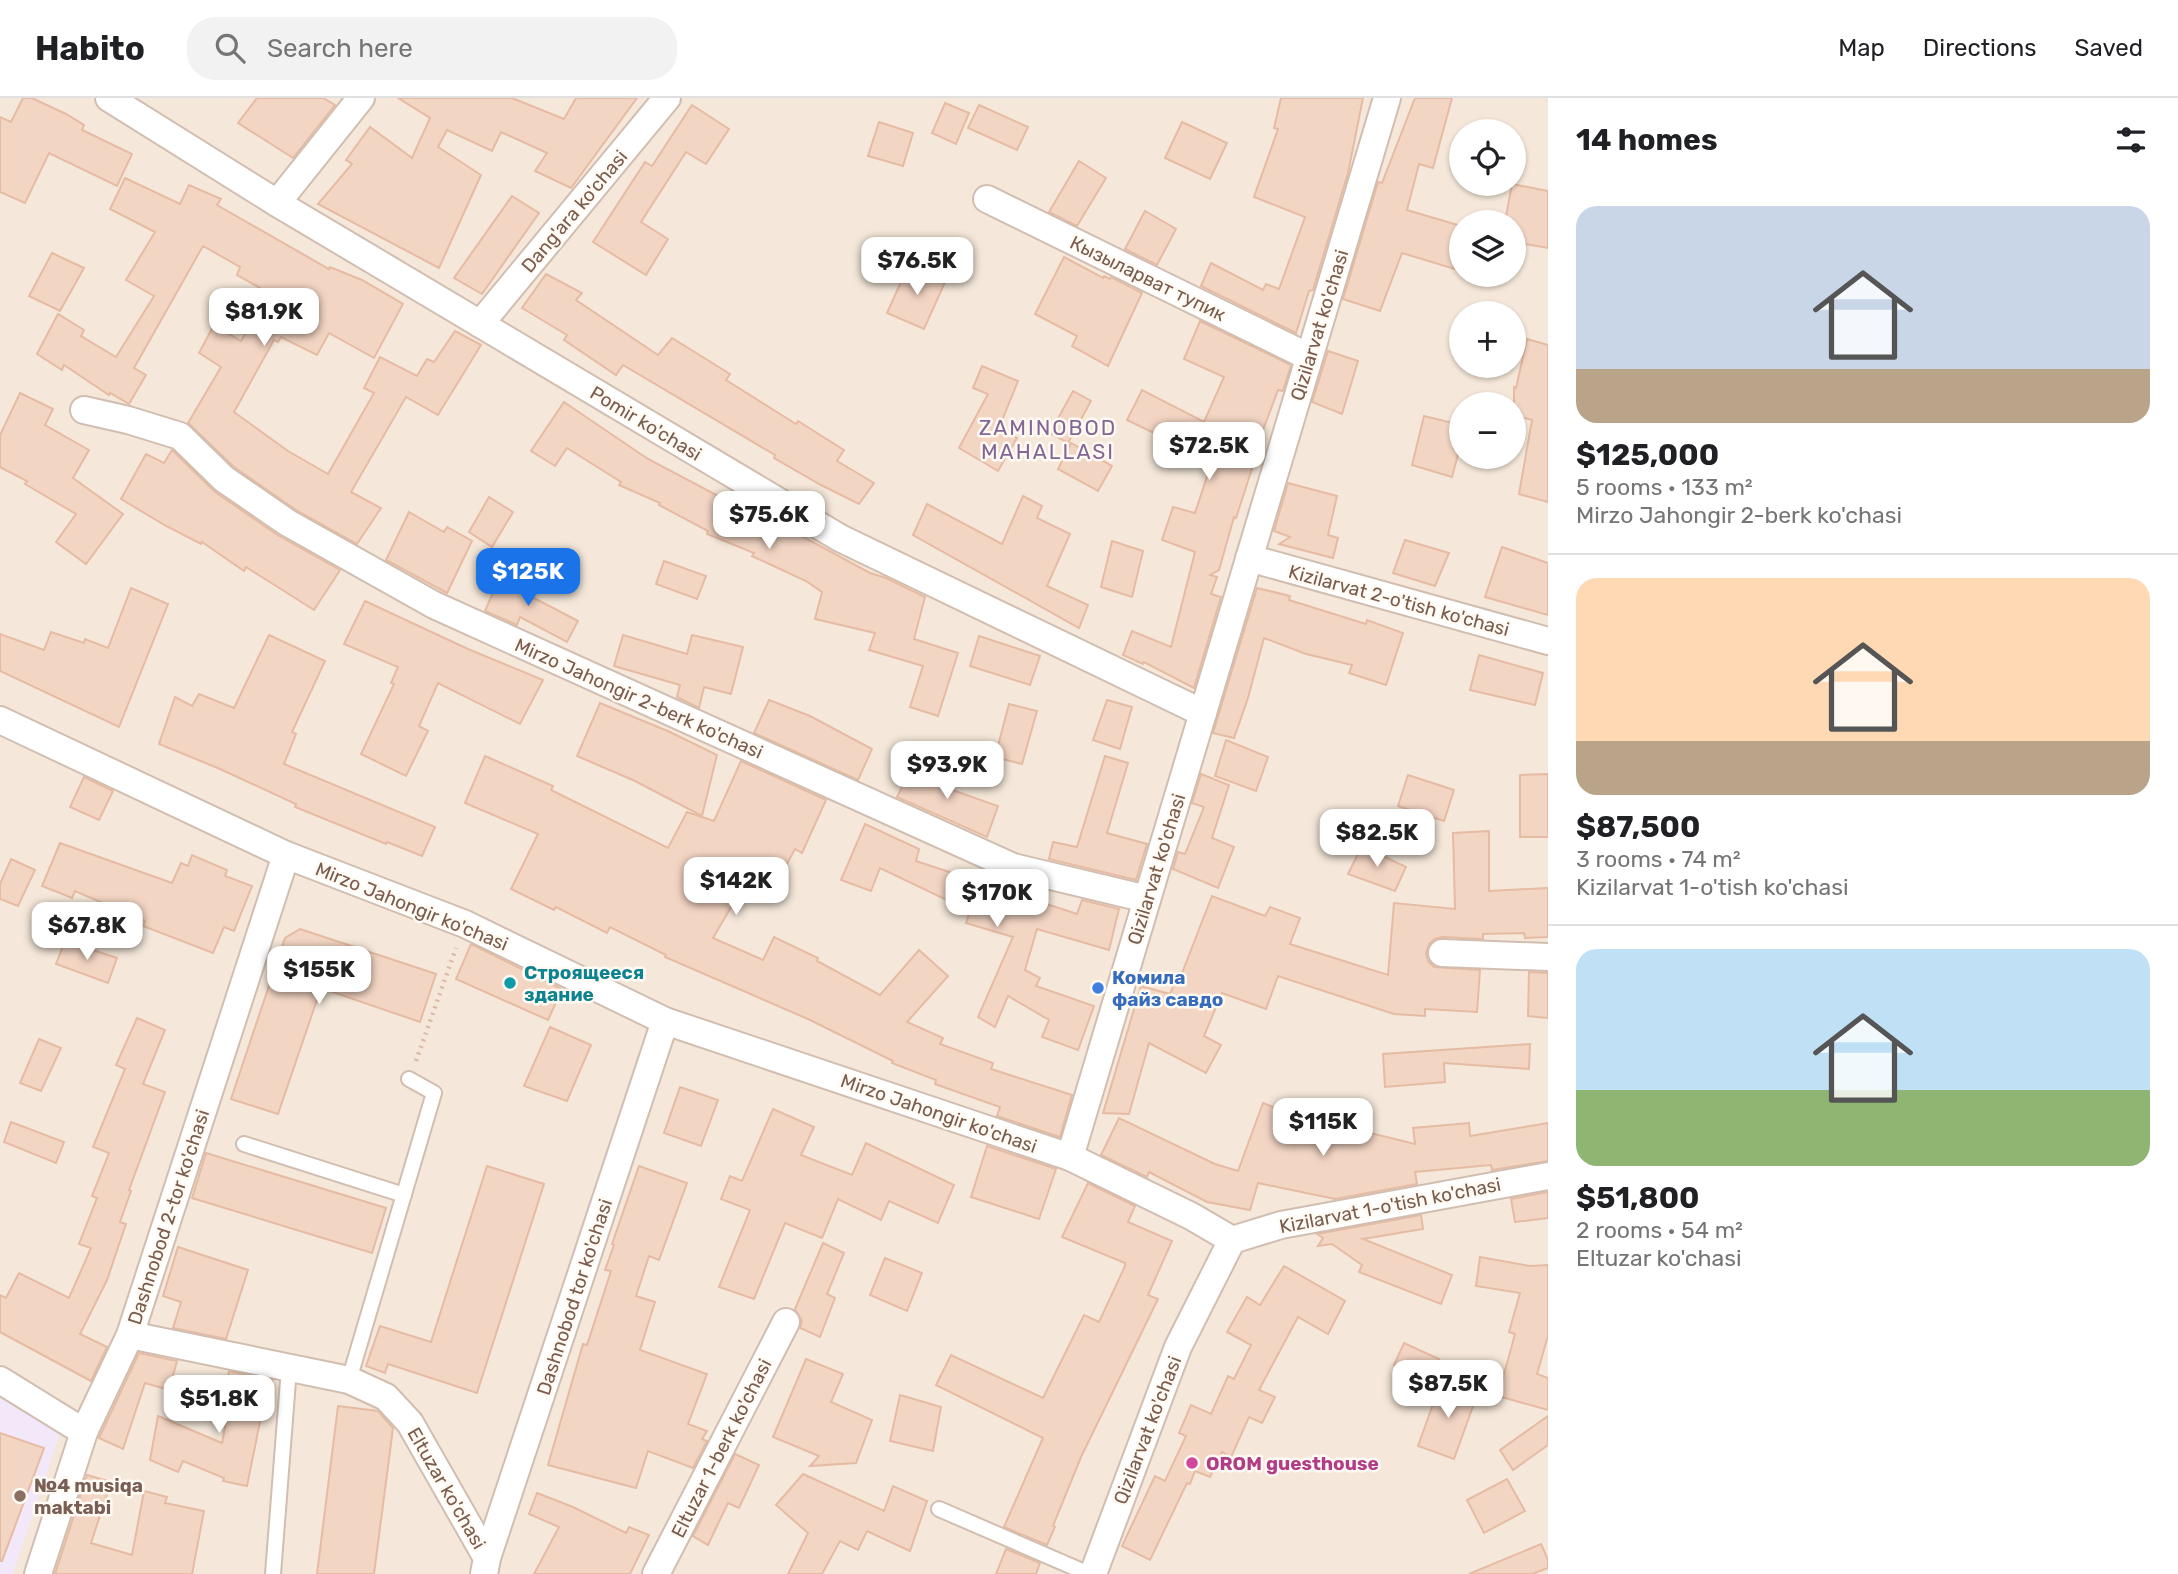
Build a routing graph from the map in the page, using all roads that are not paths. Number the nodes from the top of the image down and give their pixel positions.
1 (109, 98) edge
2 (361, 98) edge
3 (667, 98) edge
4 (1387, 98) edge
5 (987, 199) dead end
6 (277, 203) junction
7 (480, 324) junction
8 (1309, 358) junction
9 (84, 410) dead end
10 (1249, 558) junction
11 (1548, 641) edge
12 (1203, 713) junction
13 (0, 720) edge
14 (286, 855) junction
15 (1147, 899) junction
16 (1442, 953) dead end
17 (1548, 957) edge
18 (665, 1021) junction
19 (409, 1079) road end
20 (244, 1143) dead end
21 (1070, 1157) junction
22 (1548, 1176) edge
23 (404, 1195) junction
24 (1233, 1240) junction
25 (786, 1322) dead end
26 (130, 1335) junction
27 (289, 1368) junction
28 (0, 1380) edge
29 (349, 1380) junction
30 (85, 1432) junction
31 (939, 1509) dead end
32 (485, 1566) edge
33 (38, 1574) edge
34 (273, 1574) edge
35 (656, 1574) edge
36 (1091, 1574) edge

1 - 6 street, Pomir ko'chasi
2 - 6 street
3 - 7 street, Dang'ara ko'chasi
4 - 8 street, Qizilarvat ko'chasi
5 - 8 street, Кызыларват тупик
6 - 7 street, Pomir ko'chasi
7 - 12 street, Pomir ko'chasi
8 - 10 street, Qizilarvat ko'chasi
9 - 15 street, Mirzo Jahongir 2-berk ko'chasi
10 - 11 street, Kizilarvat 2-o'tish ko'chasi
10 - 12 street, Qizilarvat ko'chasi
12 - 15 street, Qizilarvat ko'chasi
13 - 14 street, Mirzo Jahongir ko'chasi
14 - 18 street, Mirzo Jahongir ko'chasi
14 - 26 street, Dashnobod 2-tor ko'chasi
15 - 21 street, Qizilarvat ko'chasi
16 - 17 street
18 - 21 street, Mirzo Jahongir ko'chasi
18 - 32 street, Dashnobod tor ko'chasi
19 - 23 lane
20 - 23 lane
21 - 24 street
22 - 24 street, Kizilarvat 1-o'tish ko'chasi
23 - 29 lane
24 - 36 street, Qizilarvat ko'chasi
25 - 35 street, Eltuzar 1-berk ko'chasi
26 - 27 street, Eltuzar ko'chasi
26 - 30 street, Dashnobod 2-tor ko'chasi
27 - 29 street, Eltuzar ko'chasi
27 - 34 lane
28 - 30 street
29 - 32 street, Eltuzar ko'chasi
30 - 33 street, Dashnobod 2-tor ko'chasi
31 - 36 lane

